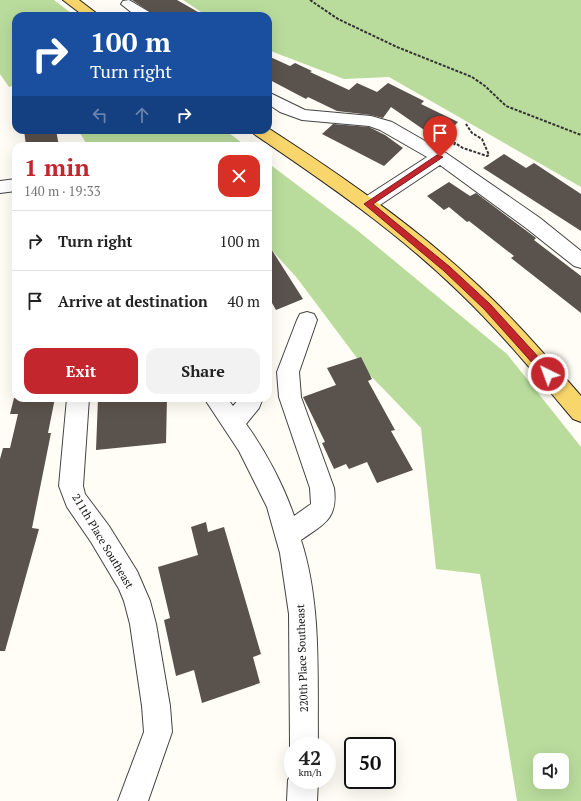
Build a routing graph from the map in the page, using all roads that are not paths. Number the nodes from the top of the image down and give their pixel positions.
1 (70, 0) edge
2 (128, 4) dead end
3 (87, 12) edge
4 (140, 12) edge
5 (272, 99) edge
6 (266, 134) edge
7 (440, 157) junction
8 (12, 186) edge
9 (0, 187) edge
10 (368, 204) junction
11 (581, 262) edge
12 (307, 320) dead end
13 (78, 402) edge
14 (218, 402) edge
15 (250, 402) edge
16 (581, 412) edge
17 (233, 423) junction
18 (288, 535) junction
19 (304, 737) edge
20 (303, 789) edge
21 (133, 801) edge
22 (302, 801) edge

1 - 3 main road
2 - 4 street
5 - 7 street
6 - 10 main road
7 - 10 street
7 - 11 street
8 - 9 street
10 - 16 main road
12 - 18 street
13 - 21 street, 211th Place Southeast
14 - 17 street, 220th Place Southeast
15 - 17 street
17 - 18 street, 220th Place Southeast
18 - 19 street, 220th Place Southeast
20 - 22 street

